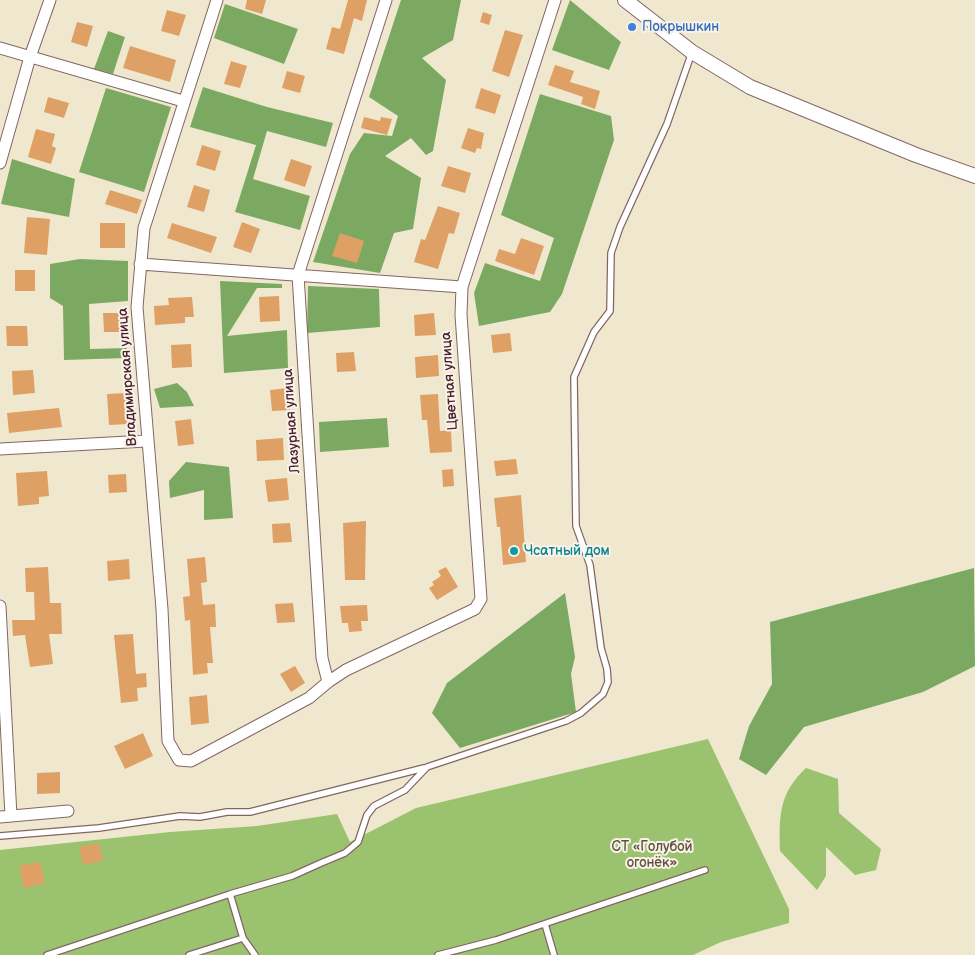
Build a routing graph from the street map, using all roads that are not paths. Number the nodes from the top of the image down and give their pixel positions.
1 (50, 0) edge
2 (217, 0) edge
3 (386, 0) edge
4 (555, 0) edge
5 (625, 0) edge
6 (0, 48) edge
7 (692, 52) junction
8 (30, 57) junction
9 (183, 101) junction
10 (0, 163) edge
11 (975, 176) edge
12 (140, 264) junction
13 (298, 275) junction
14 (462, 287) junction
15 (146, 440) junction
16 (0, 449) edge
17 (0, 606) edge
18 (328, 682) junction
19 (426, 767) junction
20 (68, 811) dead end
21 (6, 817) edge
22 (0, 836) edge
23 (705, 870) dead end
24 (230, 894) junction
25 (545, 924) junction
26 (243, 938) junction
27 (47, 955) edge
28 (189, 955) edge
29 (255, 955) edge
30 (438, 955) edge
31 (554, 955) edge

1 - 8 street
2 - 9 street, Владимирская улица
3 - 13 street, Лазурная улица
4 - 14 street, Цветная улица
5 - 7 street
6 - 8 street
7 - 11 street
7 - 19 lane
8 - 9 street
8 - 10 street
9 - 12 street, Владимирская улица
12 - 13 street
12 - 15 street, Владимирская улица
13 - 14 street
13 - 18 street, Лазурная улица
14 - 18 street, Цветная улица
15 - 16 street
15 - 18 street, Владимирская улица
17 - 21 street
19 - 22 lane
19 - 24 lane
20 - 21 street
23 - 25 lane
24 - 26 lane
24 - 27 lane
25 - 30 lane
25 - 31 lane
26 - 28 lane
26 - 29 lane

